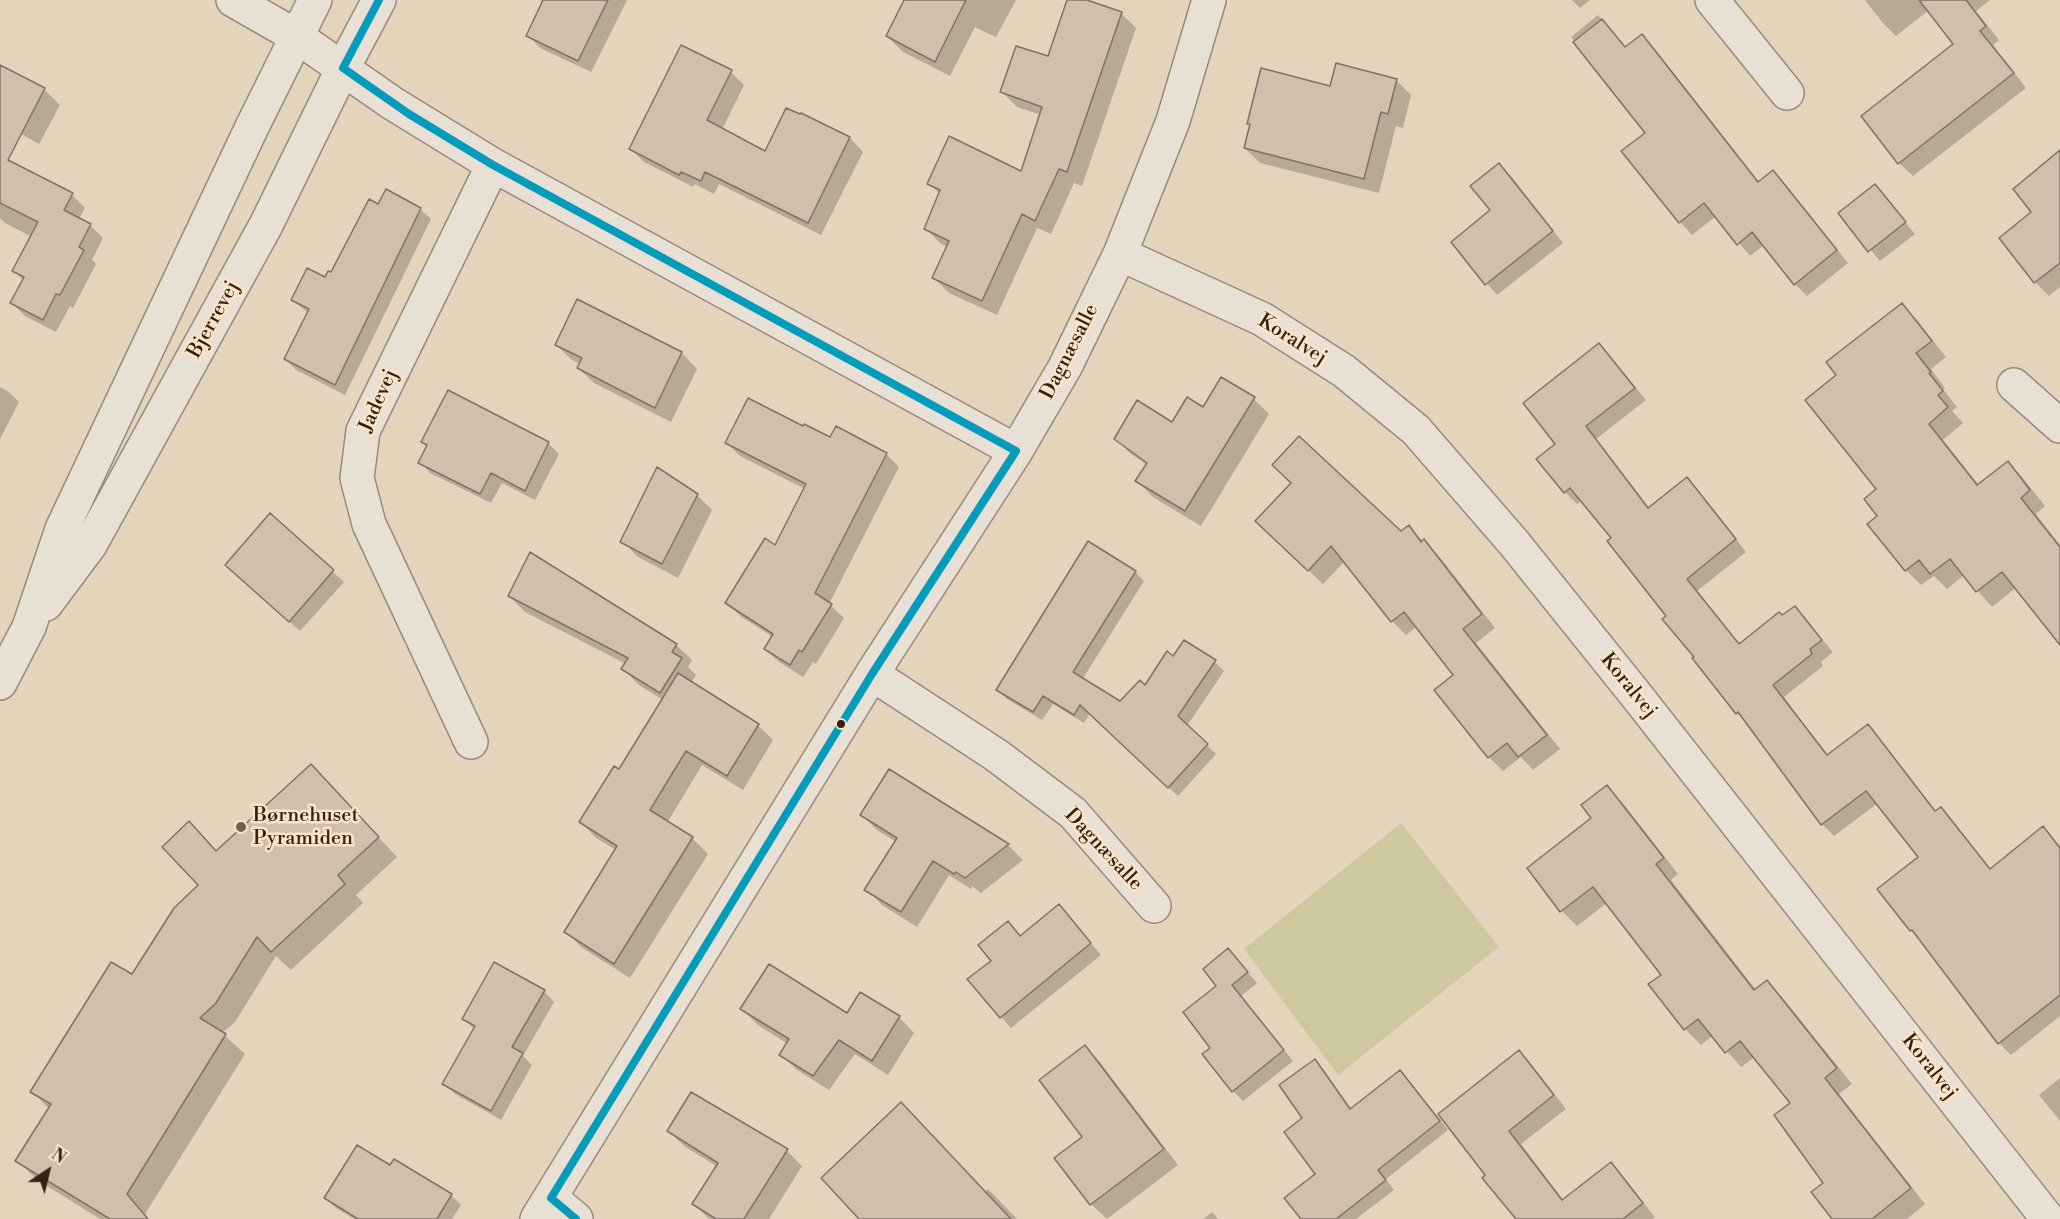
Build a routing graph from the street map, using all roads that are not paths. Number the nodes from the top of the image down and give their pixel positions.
1 (233, 0) edge
2 (315, 0) edge
3 (380, 0) edge
4 (1209, 0) edge
5 (1712, 0) edge
6 (296, 36) junction
7 (343, 68) junction
8 (1787, 93) dead end
9 (493, 165) junction
10 (1120, 254) junction
11 (2014, 385) dead end
12 (2060, 426) edge
13 (1016, 451) junction
14 (29, 627) junction
15 (872, 674) junction
16 (0, 683) edge
17 (471, 742) dead end
18 (1154, 906) dead end
19 (544, 1208) edge
20 (576, 1219) edge
21 (2048, 1219) edge

1 - 6 street
2 - 6 street, Bjerrevej
3 - 7 street, Bjerrevej
4 - 10 street, Dagnæsalle
5 - 8 street
6 - 7 street
6 - 14 street, Bjerrevej
7 - 9 street
7 - 14 street, Bjerrevej
9 - 13 street
9 - 17 street, Jadevej
10 - 13 street, Dagnæsalle
10 - 21 street, Koralvej
11 - 12 street
13 - 15 street, Dagnæsalle
14 - 16 street, Bjerrevej
15 - 18 street, Dagnæsalle
15 - 19 street, Dagnæsalle
19 - 20 street

